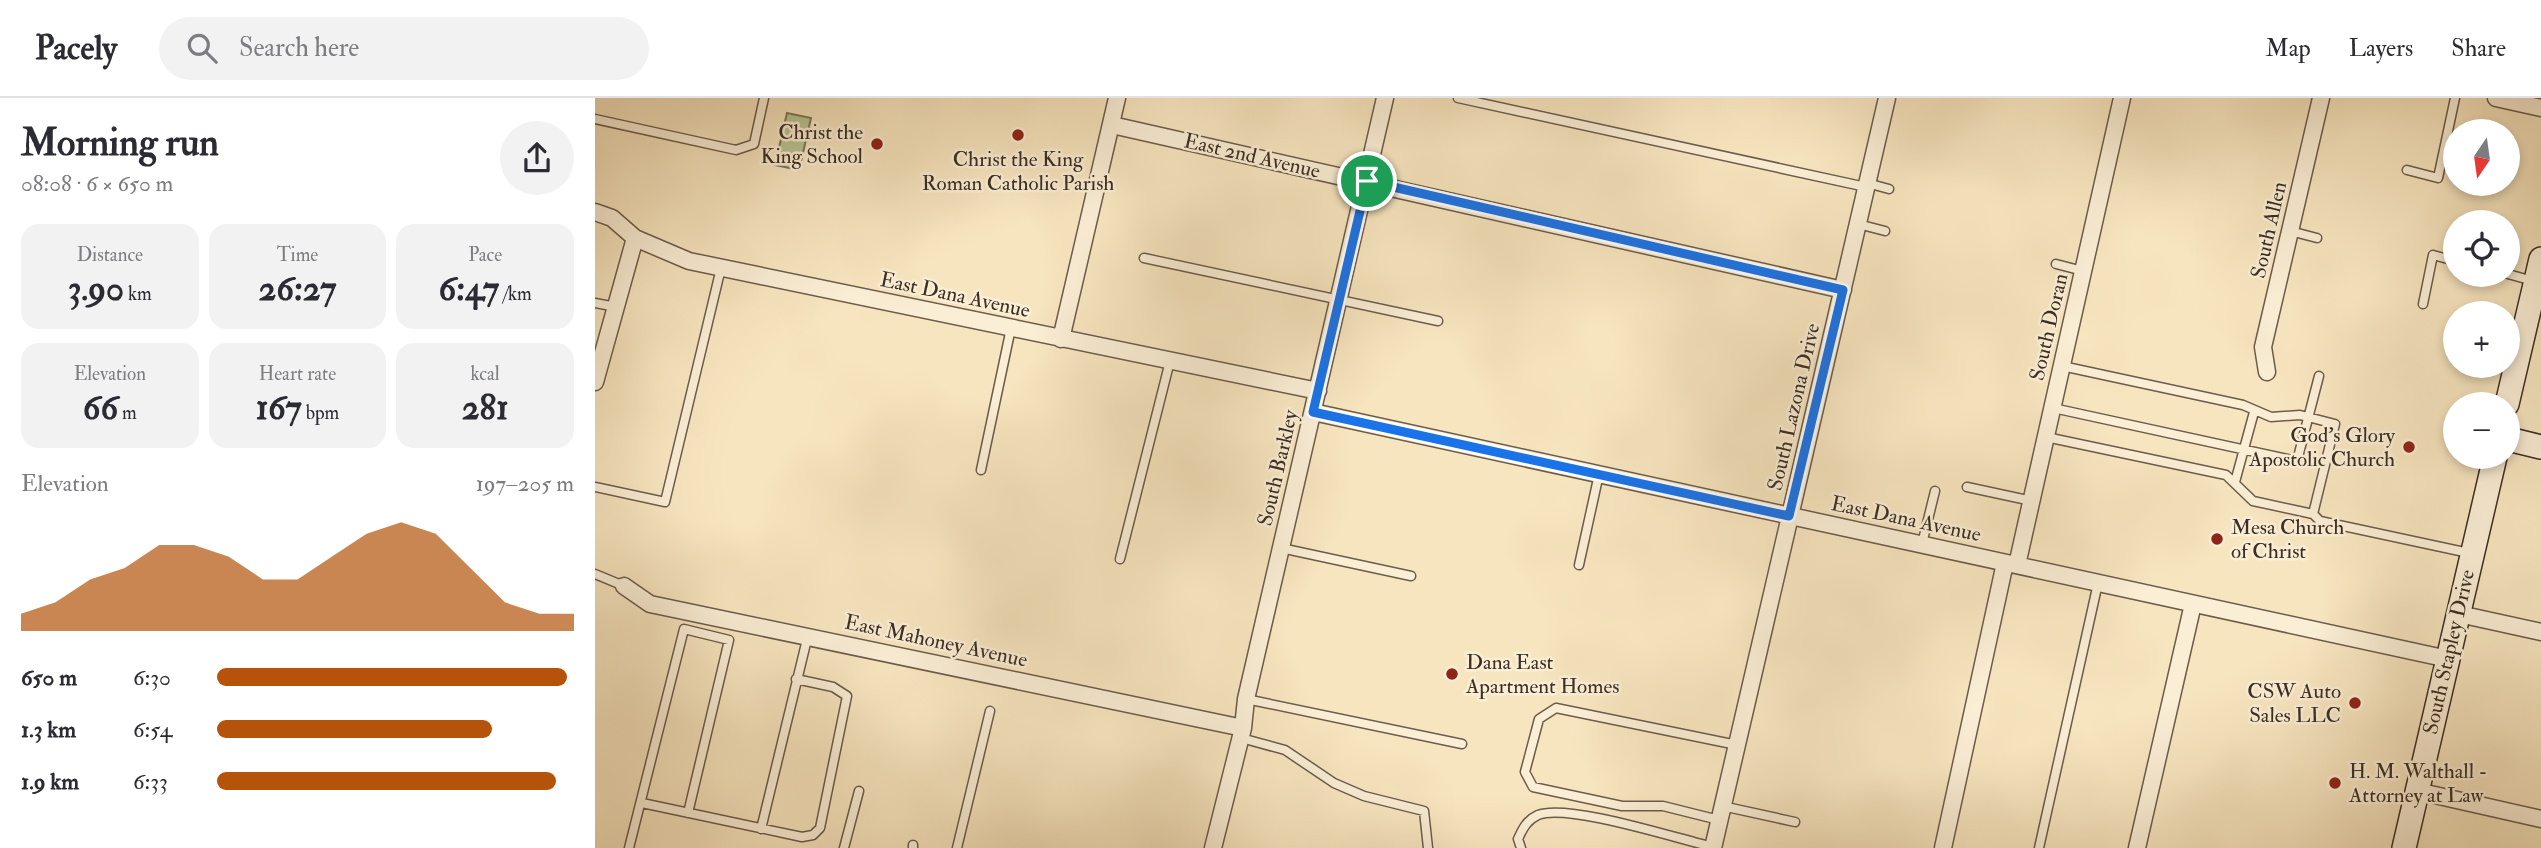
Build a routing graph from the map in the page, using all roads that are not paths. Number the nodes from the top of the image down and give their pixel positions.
1 (764, 98) edge
2 (1117, 98) edge
3 (1385, 98) edge
4 (1458, 98) edge
5 (1887, 98) edge
6 (2122, 98) edge
7 (2321, 98) edge
8 (2455, 98) edge
9 (2496, 98) edge
10 (2541, 107) edge
11 (595, 119) edge
12 (1112, 125) junction
13 (2407, 170) dead end
14 (1367, 181) junction
15 (1867, 185) junction
16 (1889, 189) dead end
17 (595, 212) edge
18 (1858, 224) junction
19 (1885, 231) dead end
20 (2290, 231) junction
21 (635, 238) junction
22 (2317, 238) dead end
23 (1144, 258) dead end
24 (2443, 258) edge
25 (2541, 259) edge
26 (2056, 264) dead end
27 (721, 268) junction
28 (2083, 271) junction
29 (2520, 277) edge
30 (2536, 282) junction
31 (1843, 290) junction
32 (1339, 300) junction
33 (595, 303) edge
34 (2423, 304) dead end
35 (615, 307) junction
36 (1438, 321) dead end
37 (1011, 328) junction
38 (1061, 339) junction
39 (1170, 361) junction
40 (2062, 366) junction
41 (2267, 372) dead end
42 (2319, 376) dead end
43 (595, 382) edge
44 (1318, 391) junction
45 (2511, 392) edge
46 (2053, 408) junction
47 (1313, 412) junction
48 (2254, 412) junction
49 (2309, 418) junction
50 (2046, 437) junction
51 (2520, 442) edge
52 (2541, 447) edge
53 (2244, 450) junction
54 (2492, 469) edge
55 (981, 470) dead end
56 (1599, 474) junction
57 (2235, 482) junction
58 (595, 487) edge
59 (1967, 487) dead end
60 (1935, 491) dead end
61 (2032, 501) junction
62 (2313, 514) junction
63 (1789, 516) junction
64 (1921, 544) junction
65 (1281, 548) junction
66 (2472, 554) junction
67 (1121, 559) dead end
68 (2011, 564) junction
69 (1579, 565) dead end
70 (595, 574) edge
71 (1411, 576) dead end
72 (2098, 583) junction
73 (624, 586) joint
74 (2193, 604) junction
75 (688, 611) junction
76 (2459, 614) junction
77 (733, 620) junction
78 (684, 629) junction
79 (2541, 632) edge
80 (808, 635) junction
81 (729, 640) junction
82 (2448, 659) junction
83 (796, 680) junction
84 (1246, 699) junction
85 (990, 711) dead end
86 (1242, 733) junction
87 (1462, 744) dead end
88 (1737, 745) junction
89 (859, 791) dead end
90 (2417, 792) junction
91 (642, 803) junction
92 (688, 813) junction
93 (1721, 813) junction
94 (2541, 819) edge
95 (1795, 822) dead end
96 (761, 829) junction
97 (629, 848) edge
98 (844, 848) edge
99 (957, 848) edge
100 (1213, 848) edge
101 (1428, 848) edge
102 (1521, 848) edge
103 (1714, 848) edge
104 (1943, 848) edge
105 (2039, 848) edge
106 (2137, 848) edge
107 (2404, 848) edge

1 - 11 lane
2 - 12 street
3 - 14 street, South Barkley
4 - 15 lane
5 - 15 street, South Lazona Drive
6 - 28 street, South Doran
7 - 20 street, South Allen
8 - 13 lane
9 - 10 street
12 - 14 street, East 2nd Avenue
12 - 38 street
14 - 31 street, East 2nd Avenue
14 - 32 street, South Barkley
15 - 16 lane
15 - 18 street, South Lazona Drive
17 - 21 street, East Dana Avenue
18 - 19 lane
18 - 31 street, South Lazona Drive
20 - 22 lane
20 - 41 street, South Allen
21 - 27 street, East Dana Avenue
21 - 35 street
23 - 32 lane
24 - 34 lane
25 - 30 main road
26 - 28 lane
27 - 37 street, East Dana Avenue
27 - 58 lane
28 - 40 street, South Doran
29 - 30 lane
30 - 45 main road
31 - 63 street, South Lazona Drive
32 - 36 lane
32 - 44 street, South Barkley
33 - 35 lane
35 - 43 street
37 - 38 street, East Dana Avenue
37 - 55 lane
38 - 39 street, East Dana Avenue
39 - 44 street, East Dana Avenue
39 - 67 lane
40 - 46 street, South Doran
40 - 48 lane
42 - 49 lane
44 - 47 street, South Barkley
46 - 50 street, South Doran
46 - 53 lane
47 - 56 street, East Dana Avenue
47 - 65 street, South Barkley
48 - 49 lane
48 - 53 lane
49 - 53 lane
49 - 62 lane
50 - 57 lane
50 - 61 street, South Doran
51 - 52 main road
53 - 57 lane
54 - 66 main road, South Stapley Drive
56 - 63 street, East Dana Avenue
56 - 69 lane
57 - 62 lane
59 - 61 lane
60 - 64 lane
61 - 68 street, South Doran
62 - 66 lane
63 - 64 street, East Dana Avenue
63 - 88 street, South Lazona Drive
64 - 68 street, East Dana Avenue
65 - 71 lane
65 - 84 street, South Barkley
66 - 76 main road, South Stapley Drive
68 - 72 street, East Dana Avenue
68 - 104 street, South Doran
70 - 73 lane
72 - 74 street, East Dana Avenue
72 - 105 lane
73 - 75 street, East Mahoney Avenue
74 - 82 street, East Dana Avenue
74 - 106 street
75 - 77 street, East Mahoney Avenue
75 - 78 lane
76 - 79 street
76 - 82 main road, South Stapley Drive
77 - 80 street, East Mahoney Avenue
77 - 81 lane
78 - 81 lane
78 - 91 lane
80 - 83 lane
80 - 86 street, East Mahoney Avenue
81 - 92 lane
82 - 90 main road, South Stapley Drive
83 - 96 lane
83 - 96 lane
84 - 86 street, South Barkley
84 - 87 lane
85 - 99 lane
86 - 100 street, South Barkley
86 - 101 lane
88 - 93 street, South Lazona Drive
88 - 93 lane
89 - 98 lane
90 - 94 street
90 - 107 main road, South Stapley Drive
91 - 92 lane
91 - 97 lane
92 - 96 lane
93 - 95 lane
93 - 103 street, South Lazona Drive
102 - 103 lane

